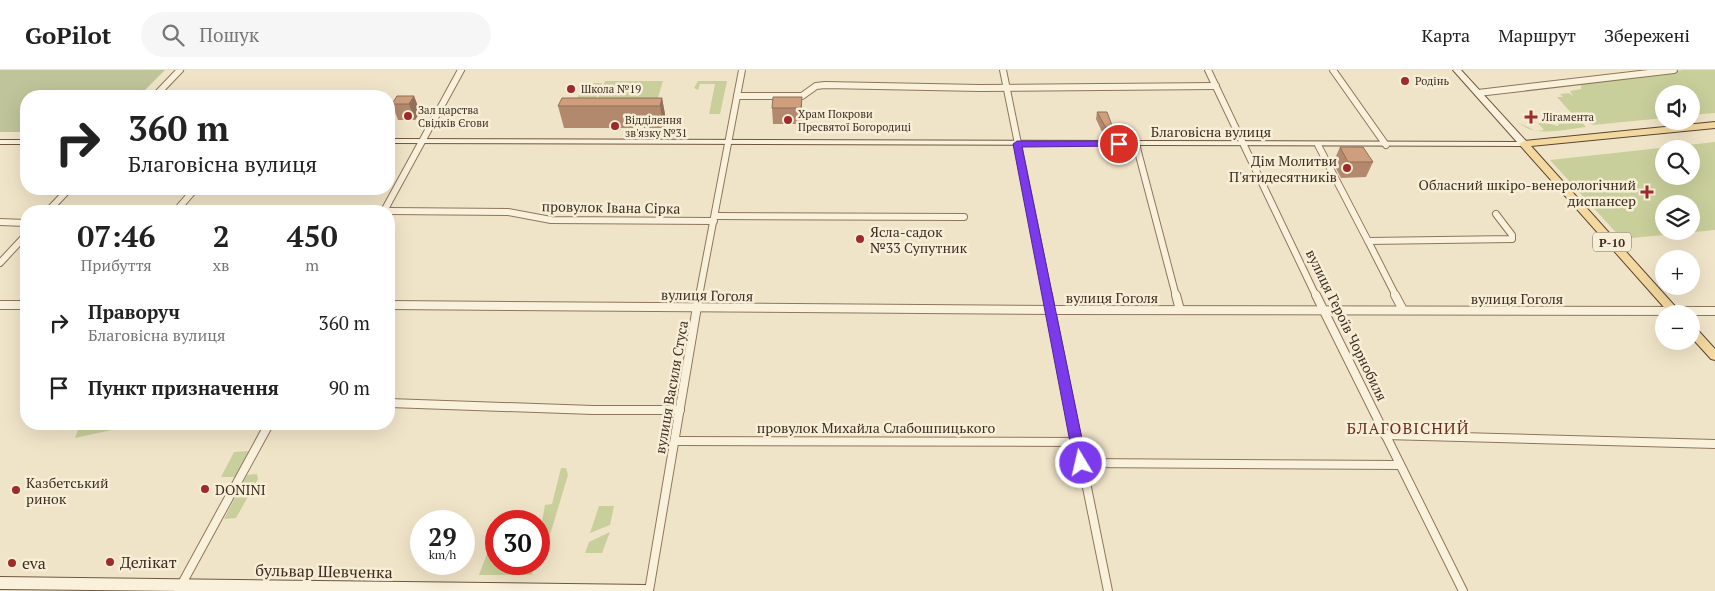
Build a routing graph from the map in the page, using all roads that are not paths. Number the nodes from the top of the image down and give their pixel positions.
1 (180, 70) edge
2 (460, 70) edge
3 (742, 70) edge
4 (1002, 70) edge
5 (1208, 70) edge
6 (1333, 70) edge
7 (1457, 70) edge
8 (1674, 70) edge
9 (1216, 86) junction
10 (1006, 88) junction
11 (161, 90) edge
12 (1478, 93) junction
13 (737, 96) junction
14 (1715, 125) edge
15 (395, 141) edge
16 (422, 141) junction
17 (0, 142) edge
18 (20, 142) edge
19 (729, 142) junction
20 (1017, 144) junction
21 (1136, 144) junction
22 (1244, 144) junction
23 (1524, 144) junction
24 (1318, 145) junction
25 (1386, 145) junction
26 (395, 191) edge
27 (63, 195) edge
28 (190, 195) edge
29 (54, 205) edge
30 (181, 205) edge
31 (395, 212) edge
32 (1496, 214) dead end
33 (964, 217) dead end
34 (714, 219) junction
35 (0, 222) edge
36 (20, 222) edge
37 (20, 241) edge
38 (1368, 241) junction
39 (0, 263) edge
40 (0, 305) edge
41 (20, 305) edge
42 (395, 305) edge
43 (1669, 305) edge
44 (697, 307) junction
45 (1052, 310) junction
46 (1180, 310) junction
47 (1324, 310) junction
48 (1403, 310) junction
49 (1715, 311) edge
50 (1700, 312) edge
51 (1655, 313) edge
52 (1700, 340) edge
53 (1715, 356) edge
54 (395, 404) edge
55 (680, 410) junction
56 (266, 430) edge
57 (1385, 436) junction
58 (675, 441) junction
59 (1078, 442) junction
60 (1715, 444) edge
61 (1081, 463) junction
62 (1400, 464) junction
63 (0, 583) edge
64 (180, 588) edge
65 (648, 591) edge
66 (1108, 591) edge
67 (1463, 591) edge

1 - 11 street
2 - 16 street
3 - 13 street, вулиця Василя Стуса
4 - 10 street
5 - 9 street, вулиця Героїв Чорнобиля
6 - 25 street
7 - 12 main road
8 - 12 street
9 - 10 street
9 - 22 street, вулиця Героїв Чорнобиля
10 - 13 street
10 - 20 street
12 - 23 main road
13 - 19 street, вулиця Василя Стуса
14 - 23 main road
15 - 16 main road, Благовісна вулиця
16 - 19 main road, Благовісна вулиця
16 - 26 street
17 - 18 main road
19 - 20 main road, Благовісна вулиця
19 - 34 street, вулиця Василя Стуса
20 - 21 main road, Благовісна вулиця
20 - 45 street
21 - 22 main road, Благовісна вулиця
21 - 46 street
22 - 24 main road, Благовісна вулиця
22 - 47 street, вулиця Героїв Чорнобиля
23 - 25 main road, Благовісна вулиця
23 - 43 main road, Р-10
24 - 25 main road, Благовісна вулиця
24 - 38 street
27 - 29 street
28 - 30 street
31 - 34 street, провулок Івана Сірка
32 - 38 street
33 - 34 street, провулок Івана Сірка
34 - 44 street, вулиця Василя Стуса
35 - 36 street
37 - 39 street
38 - 48 street
40 - 41 street
42 - 44 street, вулиця Гоголя
44 - 45 street, вулиця Гоголя
44 - 55 street, вулиця Василя Стуса
45 - 46 street, вулиця Гоголя
45 - 59 street
46 - 47 street, вулиця Гоголя
47 - 48 street, вулиця Гоголя
47 - 57 street, вулиця Героїв Чорнобиля
48 - 51 street, вулиця Гоголя
49 - 50 street, вулиця Гоголя
52 - 53 main road
54 - 55 street
55 - 58 street, вулиця Василя Стуса
56 - 64 street
57 - 60 street
57 - 62 street, вулиця Героїв Чорнобиля
58 - 59 street, провулок Михайла Слабошпицького
58 - 65 street, вулиця Василя Стуса
59 - 61 street
61 - 62 street
61 - 66 street
62 - 67 street, вулиця Героїв Чорнобиля
63 - 64 main road, бульвар Шевченка
64 - 65 main road, бульвар Шевченка

